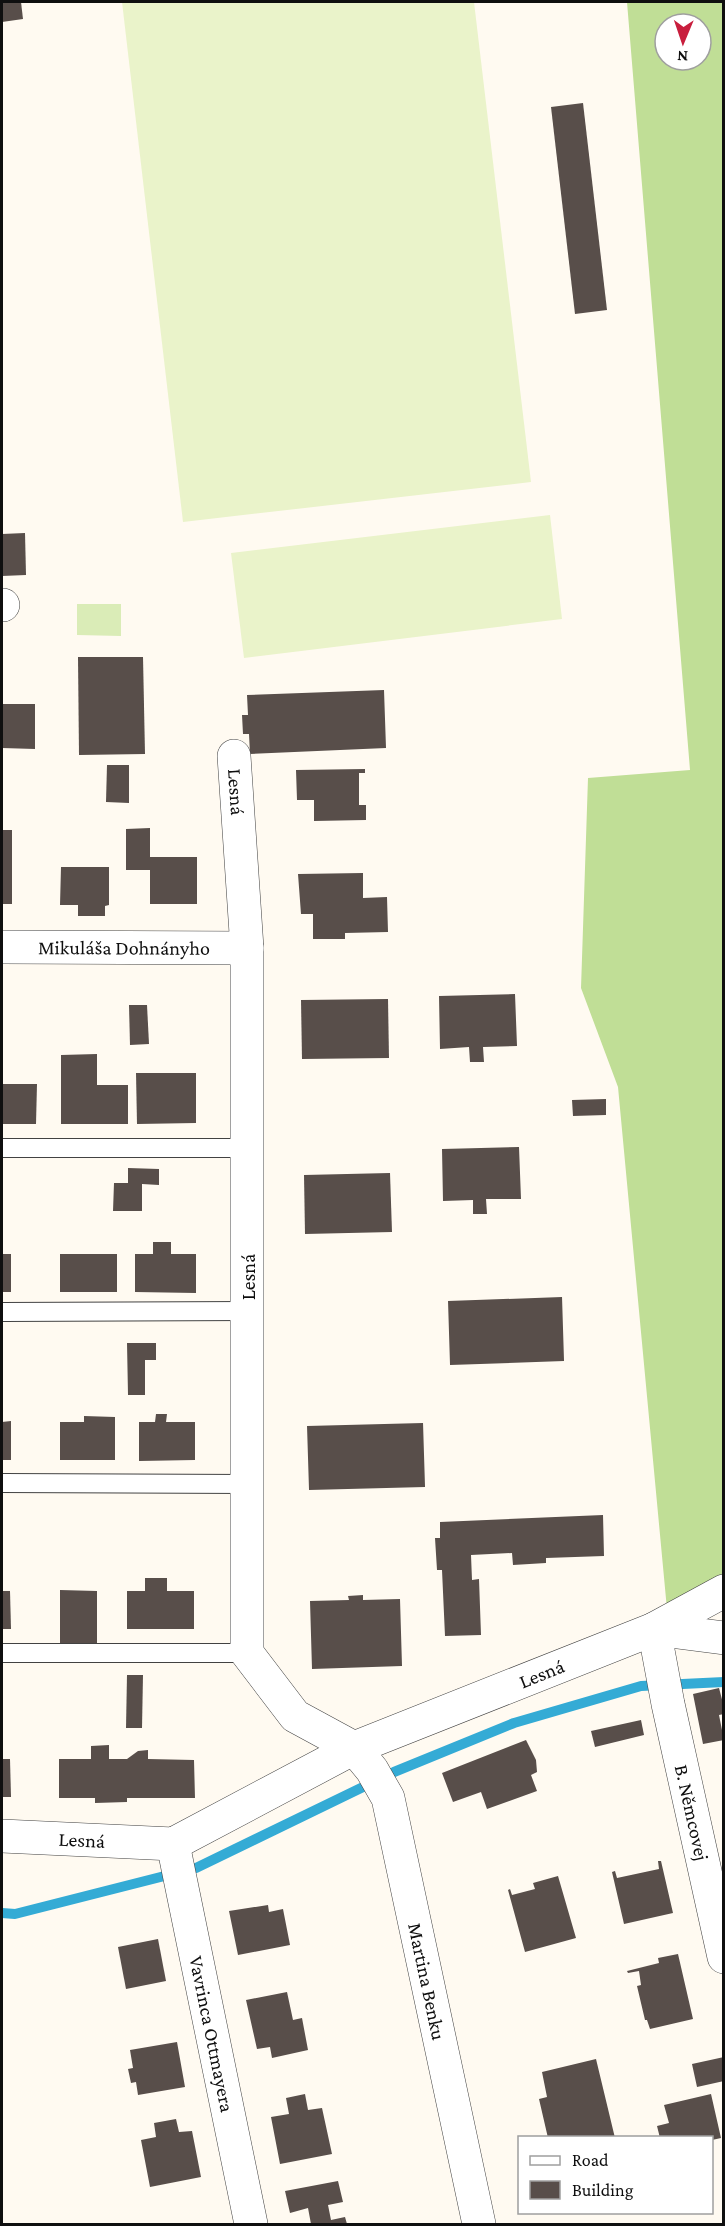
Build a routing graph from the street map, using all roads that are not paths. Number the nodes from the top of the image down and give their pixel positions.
1 (234, 756) dead end
2 (2, 947) edge
3 (247, 948) junction
4 (2, 1148) edge
5 (248, 1148) junction
6 (248, 1311) junction
7 (2, 1312) edge
8 (2, 1483) edge
9 (248, 1484) junction
10 (723, 1591) edge
11 (654, 1629) junction
12 (723, 1638) edge
13 (2, 1653) edge
14 (247, 1653) junction
15 (363, 1759) junction
16 (2, 1836) edge
17 (177, 1864) junction
18 (723, 1957) edge
19 (251, 2224) edge
20 (479, 2224) edge

1 - 3 street, Lesná
2 - 3 street, Mikuláša Dohnányho
3 - 5 street, Lesná
4 - 5 lane
5 - 6 street, Lesná
6 - 7 lane
6 - 9 street, Lesná
8 - 9 lane
9 - 14 street, Lesná
10 - 11 street, Lesná
11 - 12 street
11 - 15 street, Lesná
11 - 18 street, B. Němcovej
13 - 14 lane
14 - 15 street
15 - 17 street, Lesná
15 - 20 street, Martina Benku
16 - 17 street, Lesná
17 - 19 street, Vavrinca Ottmayera

